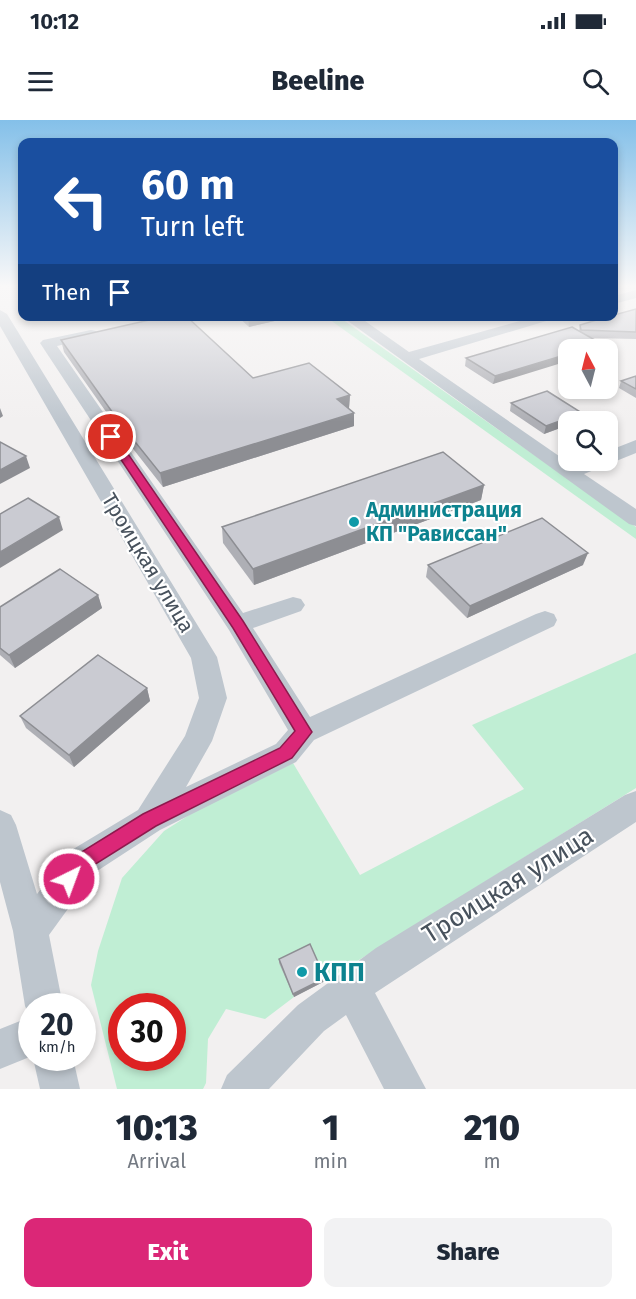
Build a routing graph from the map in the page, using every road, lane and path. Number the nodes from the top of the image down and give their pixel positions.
1 (11, 332) edge
2 (98, 332) edge
3 (371, 332) edge
4 (498, 332) edge
5 (407, 358) junction
6 (636, 446) edge
7 (618, 454) edge
8 (575, 471) edge
9 (570, 473) junction
10 (636, 519) edge
11 (293, 604) dead end
12 (545, 620) dead end
13 (238, 624) junction
14 (304, 732) junction
15 (636, 805) edge
16 (149, 820) junction
17 (0, 825) edge
18 (32, 931) junction
19 (352, 988) junction
20 (42, 993) edge
21 (18, 1042) edge
22 (0, 1049) edge
23 (56, 1071) edge
24 (60, 1089) edge
25 (241, 1089) edge
26 (406, 1089) edge

1 - 16 street, Троицкая улица
2 - 13 street
3 - 5 street
4 - 5 street
5 - 9 street
6 - 7 street
8 - 9 street
9 - 10 street
11 - 13 street
12 - 14 street
13 - 14 street
14 - 16 street
15 - 19 street, Троицкая улица
16 - 18 street
17 - 18 street
18 - 20 street
19 - 25 street, Троицкая улица
19 - 26 street
21 - 22 street
23 - 24 street

